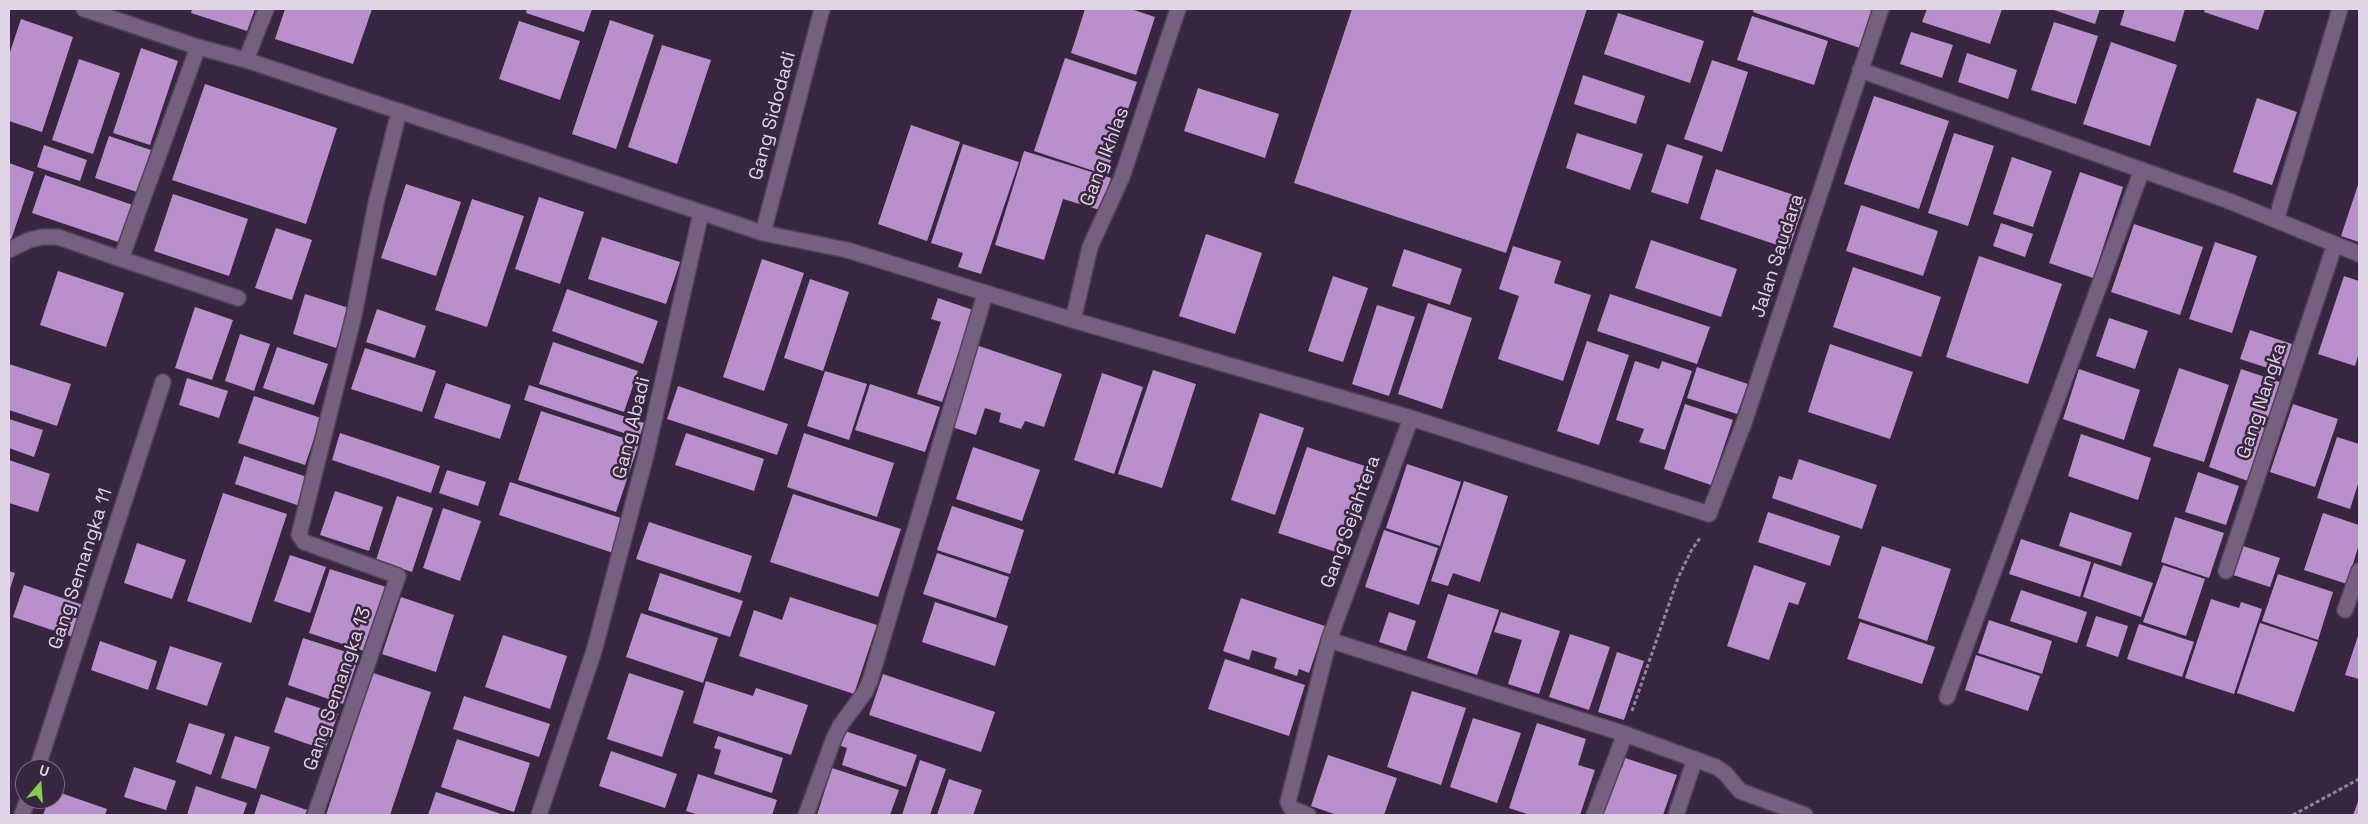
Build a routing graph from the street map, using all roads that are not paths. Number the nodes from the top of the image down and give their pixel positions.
1 (86, 9) edge
2 (266, 9) edge
3 (822, 9) edge
4 (1178, 9) edge
5 (1881, 9) edge
6 (2340, 9) edge
7 (198, 47) junction
8 (246, 60) junction
9 (1860, 70) junction
10 (399, 112) junction
11 (2142, 170) junction
12 (701, 212) junction
13 (2276, 220) junction
14 (763, 233) junction
15 (2335, 244) junction
16 (9, 250) edge
17 (2359, 254) edge
18 (121, 259) junction
19 (985, 294) junction
20 (238, 298) dead end
21 (1073, 320) junction
22 (163, 382) dead end
23 (1411, 418) junction
24 (2226, 571) dead end
25 (2359, 572) edge
26 (2345, 610) dead end
27 (1329, 640) junction
28 (1947, 697) dead end
29 (1625, 734) junction
30 (40, 759) edge
31 (1695, 759) junction
32 (315, 815) edge
33 (539, 815) edge
34 (806, 815) edge
35 (1308, 815) edge
36 (1594, 815) edge
37 (1676, 815) edge
38 (1805, 815) edge

1 - 7 street
2 - 8 street
3 - 14 street, Gang Sidodadi
4 - 21 street, Gang Ikhlas
5 - 9 street, Jalan Saudara
6 - 13 street
7 - 8 street
7 - 18 street
8 - 10 street
9 - 11 street
9 - 23 street, Jalan Saudara
10 - 12 street
10 - 32 street, Gang Semangka 13
11 - 13 street
11 - 28 street
12 - 14 street
12 - 33 street, Gang Abadi
13 - 15 street
14 - 19 street
15 - 17 street
15 - 24 street, Gang Nangka
16 - 18 street
18 - 20 street
19 - 21 street
19 - 34 street
21 - 23 street
22 - 30 street, Gang Semangka 11
23 - 27 street, Gang Sejahtera
25 - 26 street
27 - 29 street
27 - 35 street, Gang Sejahtera
29 - 31 street
29 - 36 street
31 - 37 street
31 - 38 street

